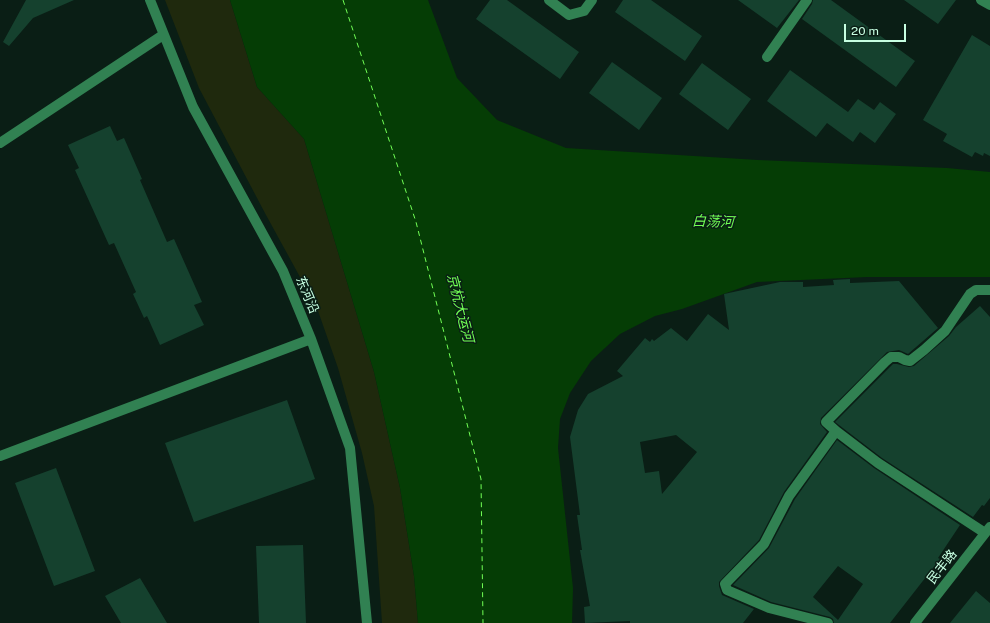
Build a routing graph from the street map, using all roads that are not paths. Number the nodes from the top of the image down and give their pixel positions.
1 (150, 0) edge
2 (549, 0) edge
3 (592, 0) edge
4 (807, 0) edge
5 (981, 0) edge
6 (990, 5) edge
7 (163, 35) junction
8 (767, 57) dead end
9 (0, 143) edge
10 (990, 290) edge
11 (311, 339) junction
12 (836, 431) junction
13 (0, 456) edge
14 (988, 530) edge
15 (367, 623) edge
16 (828, 623) edge
17 (915, 623) edge

1 - 7 street, 东河沿
2 - 3 street
4 - 8 street
5 - 6 street
7 - 9 street
7 - 11 street, 东河沿
10 - 12 street
11 - 13 street
11 - 15 street, 东河沿
12 - 14 street
12 - 16 street
14 - 17 street, 民丰路

